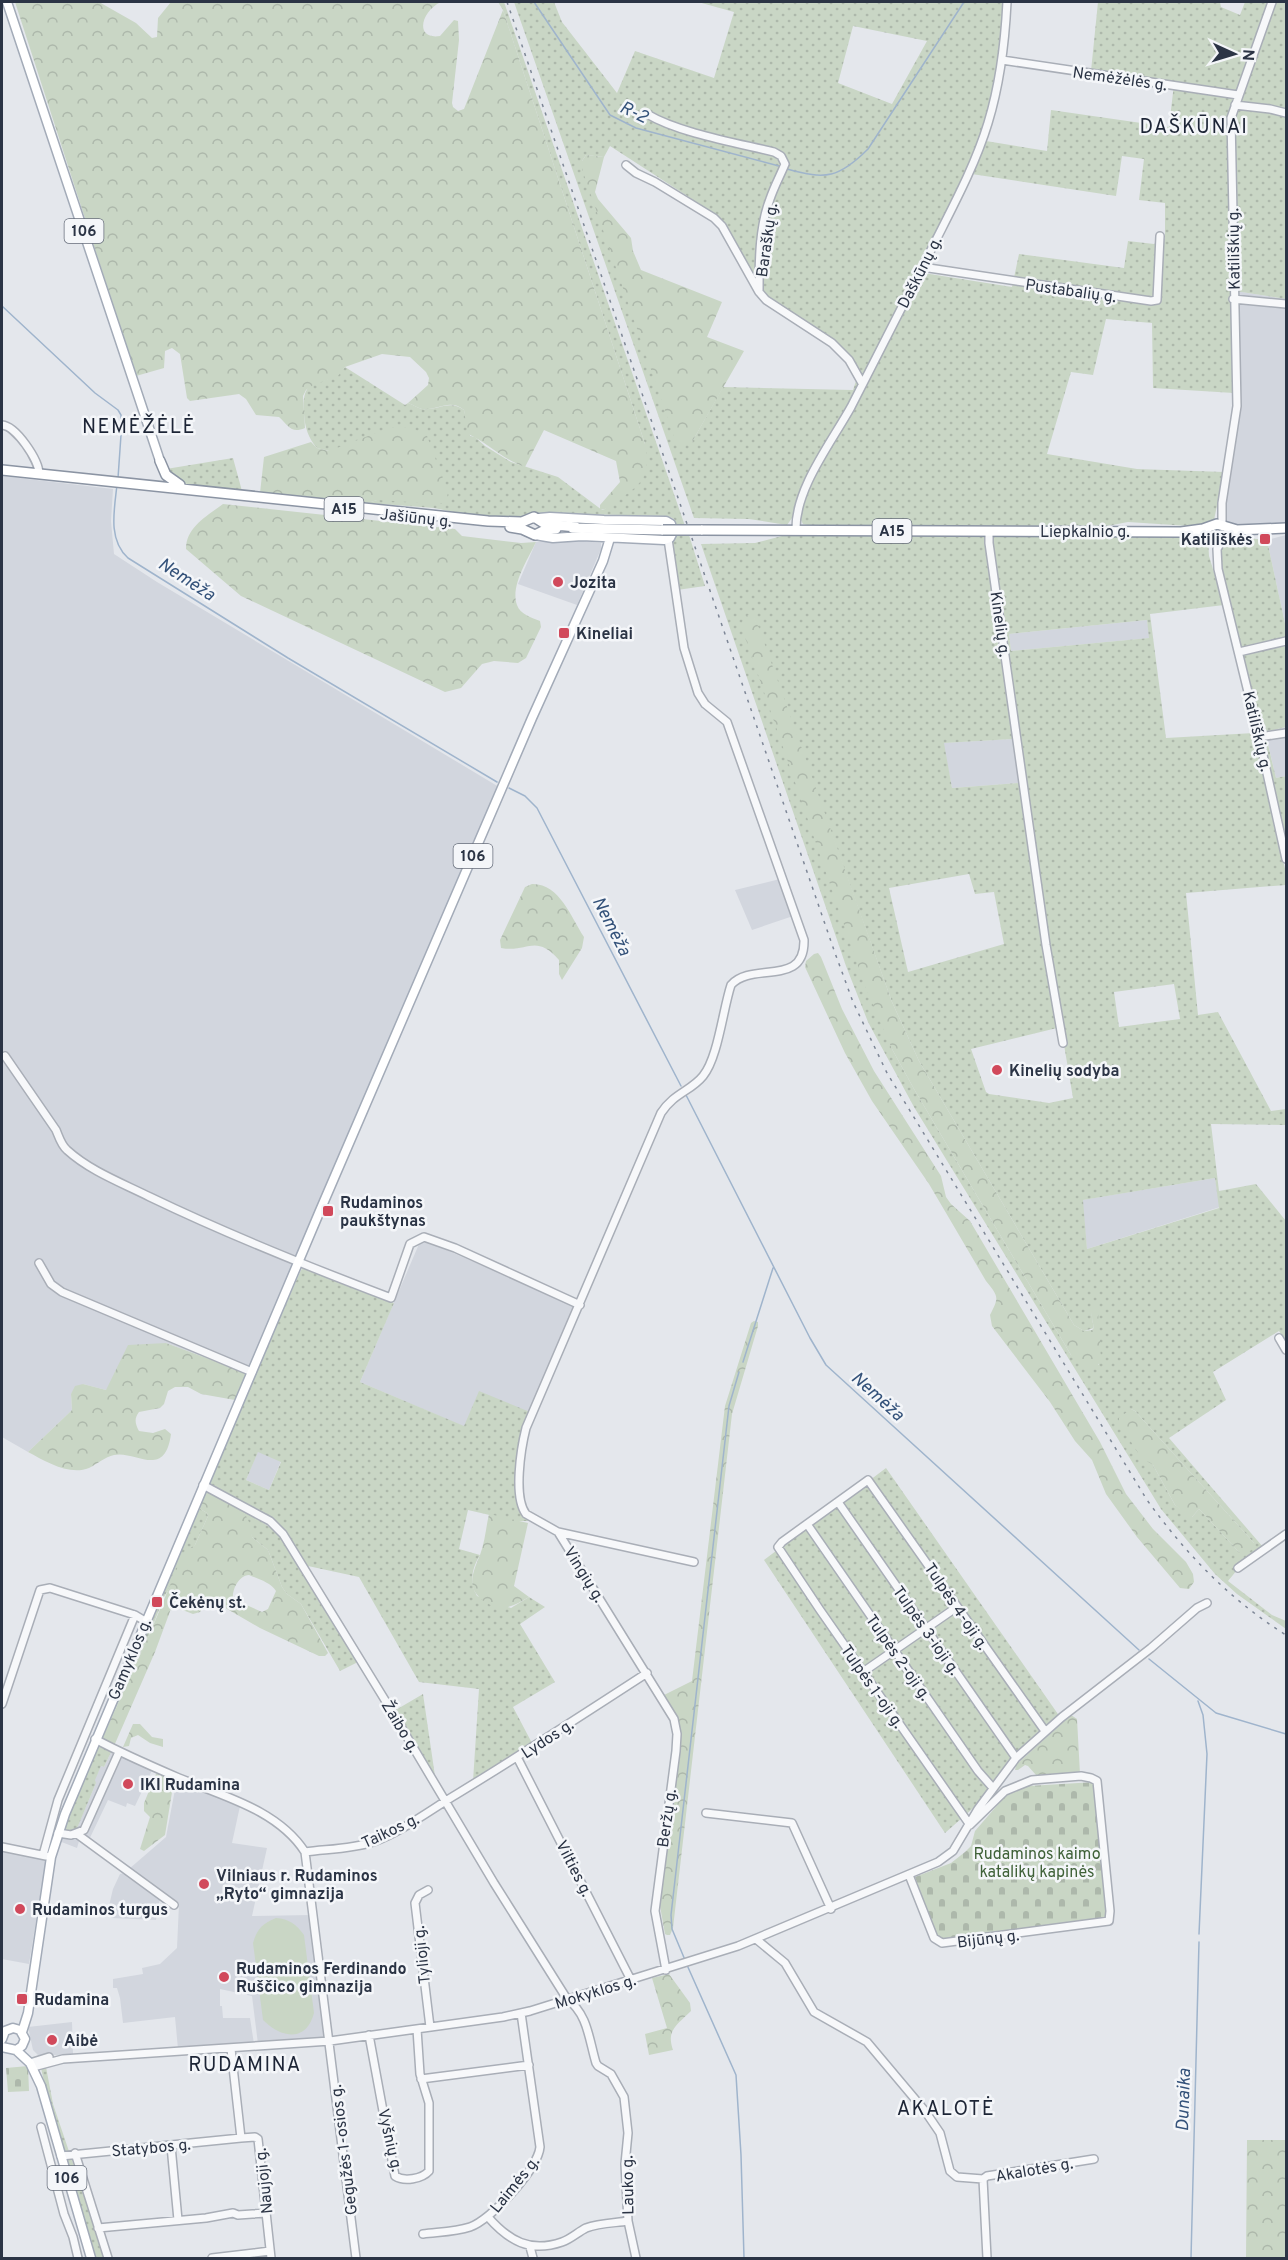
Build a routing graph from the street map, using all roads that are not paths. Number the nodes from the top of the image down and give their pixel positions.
1 (7, 2) edge
2 (1007, 2) edge
3 (1272, 2) edge
4 (1002, 60) junction
5 (1238, 95) junction
6 (1234, 105) junction
7 (1287, 113) edge
8 (647, 114) dead end
9 (626, 165) dead end
10 (1160, 236) dead end
11 (922, 267) junction
12 (759, 292) junction
13 (1233, 299) junction
14 (1287, 304) edge
15 (862, 383) junction
16 (2, 425) edge
17 (160, 461) joint
18 (2, 470) edge
19 (39, 474) junction
20 (163, 481) junction
21 (535, 527) junction
22 (796, 530) junction
23 (1287, 530) edge
24 (989, 531) junction
25 (1218, 532) junction
26 (665, 534) junction
27 (610, 538) junction
28 (1287, 640) edge
29 (1239, 651) junction
30 (1287, 734) edge
31 (1259, 737) junction
32 (1287, 859) edge
33 (1063, 1043) dead end
34 (6, 1056) dead end
35 (39, 1263) dead end
36 (298, 1263) junction
37 (580, 1305) junction
38 (1279, 1338) dead end
39 (1287, 1350) edge
40 (252, 1372) junction
41 (203, 1485) junction
42 (838, 1502) junction
43 (807, 1524) junction
44 (558, 1532) junction
45 (1287, 1534) edge
46 (694, 1562) dead end
47 (1238, 1569) dead end
48 (1207, 1603) dead end
49 (957, 1607) junction
50 (135, 1615) junction
51 (145, 1621) junction
52 (925, 1629) junction
53 (894, 1650) junction
54 (863, 1672) junction
55 (647, 1673) junction
56 (2, 1704) edge
57 (1045, 1731) junction
58 (95, 1739) junction
59 (119, 1752) junction
60 (517, 1757) junction
61 (1016, 1758) junction
62 (1003, 1775) junction
63 (1011, 1787) junction
64 (993, 1788) junction
65 (446, 1800) junction
66 (706, 1813) dead end
67 (970, 1825) junction
68 (58, 1833) junction
69 (77, 1834) junction
70 (2, 1847) edge
71 (306, 1852) junction
72 (47, 1856) junction
73 (909, 1875) junction
74 (428, 1890) dead end
75 (174, 1905) dead end
76 (831, 1909) junction
77 (756, 1939) junction
78 (666, 1970) junction
79 (631, 1980) junction
80 (567, 1999) junction
81 (521, 2013) junction
82 (430, 2027) junction
83 (417, 2029) junction
84 (19, 2030) junction
85 (369, 2035) junction
86 (330, 2040) junction
87 (3, 2043) edge
88 (24, 2044) junction
89 (231, 2049) junction
90 (16, 2050) junction
91 (33, 2064) junction
92 (529, 2065) junction
93 (421, 2079) junction
94 (41, 2127) dead end
95 (241, 2138) junction
96 (171, 2145) junction
97 (75, 2153) junction
98 (61, 2156) junction
99 (1094, 2159) dead end
100 (983, 2179) junction
101 (72, 2194) junction
102 (60, 2198) junction
103 (266, 2213) junction
104 (488, 2217) junction
105 (178, 2220) junction
106 (628, 2221) junction
107 (98, 2228) junction
108 (423, 2234) dead end
109 (531, 2247) junction
110 (271, 2255) edge
111 (78, 2259) edge
112 (91, 2259) edge
113 (108, 2259) edge
114 (212, 2259) edge
115 (356, 2259) edge
116 (533, 2259) edge
117 (636, 2259) edge
118 (987, 2259) edge

1 - 17 main road, 106
2 - 4 street, Daškūnų g.
3 - 5 street, Katiliškių g.
4 - 5 street, Nemėžėlės g.
4 - 11 street, Daškūnų g.
5 - 6 street, Katiliškių g.
6 - 7 street
6 - 13 street, Katiliškių g.
8 - 12 street, Baraškų g.
9 - 12 street
10 - 11 street, Pustabalių g.
11 - 15 street, Daškūnų g.
12 - 15 street, Baraškų g.
13 - 14 street
13 - 25 street, Katiliškių g.
15 - 22 street, Daškūnų g.
16 - 19 street
17 - 20 highway, 106
18 - 19 highway, Jašiūnų g. / A15
19 - 20 highway, Jašiūnų g. / A15
20 - 21 highway, Jašiūnų g. / A15
20 - 21 highway, Jašiūnų g. / A15
21 - 26 highway, Jašiūnų g. / A15
21 - 26 main road
21 - 27 main road
22 - 24 highway, A15
22 - 26 highway, A15, bridge
23 - 25 highway, Liepkalnio g. / A15
24 - 25 highway, Liepkalnio g. / A15
24 - 33 street, Kinelių g.
25 - 29 street, Katiliškių g.
26 - 27 main road
26 - 37 street
27 - 36 main road, 106
28 - 29 street
29 - 31 street, Katiliškių g.
30 - 31 street
31 - 32 street, Katiliškių g.
34 - 36 street
35 - 40 street
36 - 37 street
36 - 40 main road, Gamyklos g. / 106
37 - 44 street
38 - 39 street
40 - 41 main road, Gamyklos g. / 106
41 - 51 main road, Gamyklos g. / 106
41 - 65 street, Žaibo g.
42 - 43 street
42 - 49 street, Tulpės 4-oji g.
42 - 52 street, Tulpės 3-ioji g.
43 - 53 street, Tulpės 2-oji g.
43 - 54 street, Tulpės 1-oji g.
44 - 46 street, Vingių g.
44 - 55 street, Vingių g.
45 - 47 street
48 - 57 street, Mokyklos g.
49 - 52 street
49 - 57 street, Tulpės 4-oji g.
50 - 51 street
50 - 56 street
50 - 72 street
51 - 58 main road, Gamyklos g. / 106
52 - 53 street
52 - 61 street, Tulpės 3-ioji g.
53 - 54 street
53 - 64 street, Tulpės 2-oji g.
54 - 67 street, Tulpės 1-oji g.
55 - 60 street, Lydos g.
55 - 78 street, Beržų g.
57 - 61 street, Mokyklos g.
58 - 59 street
58 - 68 main road, Gamyklos g. / 106
59 - 69 street
59 - 71 street
60 - 65 street, Lydos g.
60 - 79 street, Vilties g.
61 - 62 street, Mokyklos g.
62 - 63 street
62 - 64 street, Mokyklos g.
63 - 67 street
63 - 73 street, Bijūnų g.
64 - 67 street, Mokyklos g.
65 - 71 street, Taikos g.
65 - 80 street, Žaibo g.
66 - 76 street
67 - 73 street, Mokyklos g.
68 - 69 street
68 - 72 main road, Gamyklos g. / 106
69 - 75 street
70 - 72 street
71 - 86 street
72 - 84 main road, Gamyklos g. / 106
73 - 76 street, Mokyklos g.
74 - 82 street, Tylioji g.
76 - 77 street, Mokyklos g.
77 - 78 street, Mokyklos g.
77 - 100 street
78 - 79 street, Mokyklos g.
79 - 80 street, Mokyklos g.
80 - 81 street, Mokyklos g.
80 - 106 street, Lauko g.
81 - 82 street, Mokyklos g.
81 - 92 street, Laimės g.
82 - 83 street, Mokyklos g.
83 - 85 street, Mokyklos g.
83 - 93 street, Vyšnių g.
84 - 87 main road
84 - 88 main road, 106
85 - 86 street, Mokyklos g.
85 - 93 street, Vyšnių g.
86 - 89 street, Mokyklos g.
86 - 115 street, Gegužės 1-osios g.
87 - 90 main road
88 - 90 main road
88 - 91 main road, 106
89 - 91 street, Mokyklos g.
89 - 95 street, Naujoji g.
90 - 91 main road, 106
91 - 98 main road, 106
92 - 93 street
92 - 104 street, Laimės g.
94 - 102 street
95 - 96 street, Statybos g.
95 - 103 street, Naujoji g.
96 - 97 street, Statybos g.
96 - 105 street
97 - 98 street, Statybos g.
97 - 107 street
98 - 101 main road, 106
99 - 100 street, Akalotės g.
100 - 118 street, Akalotės g.
101 - 102 street
101 - 112 main road, 106
102 - 111 street
103 - 105 street
103 - 110 street, Naujoji g.
104 - 108 street, Laimės g.
104 - 109 street
105 - 107 street
106 - 109 street
106 - 117 street, Lauko g.
107 - 113 street
109 - 116 street
110 - 114 street

